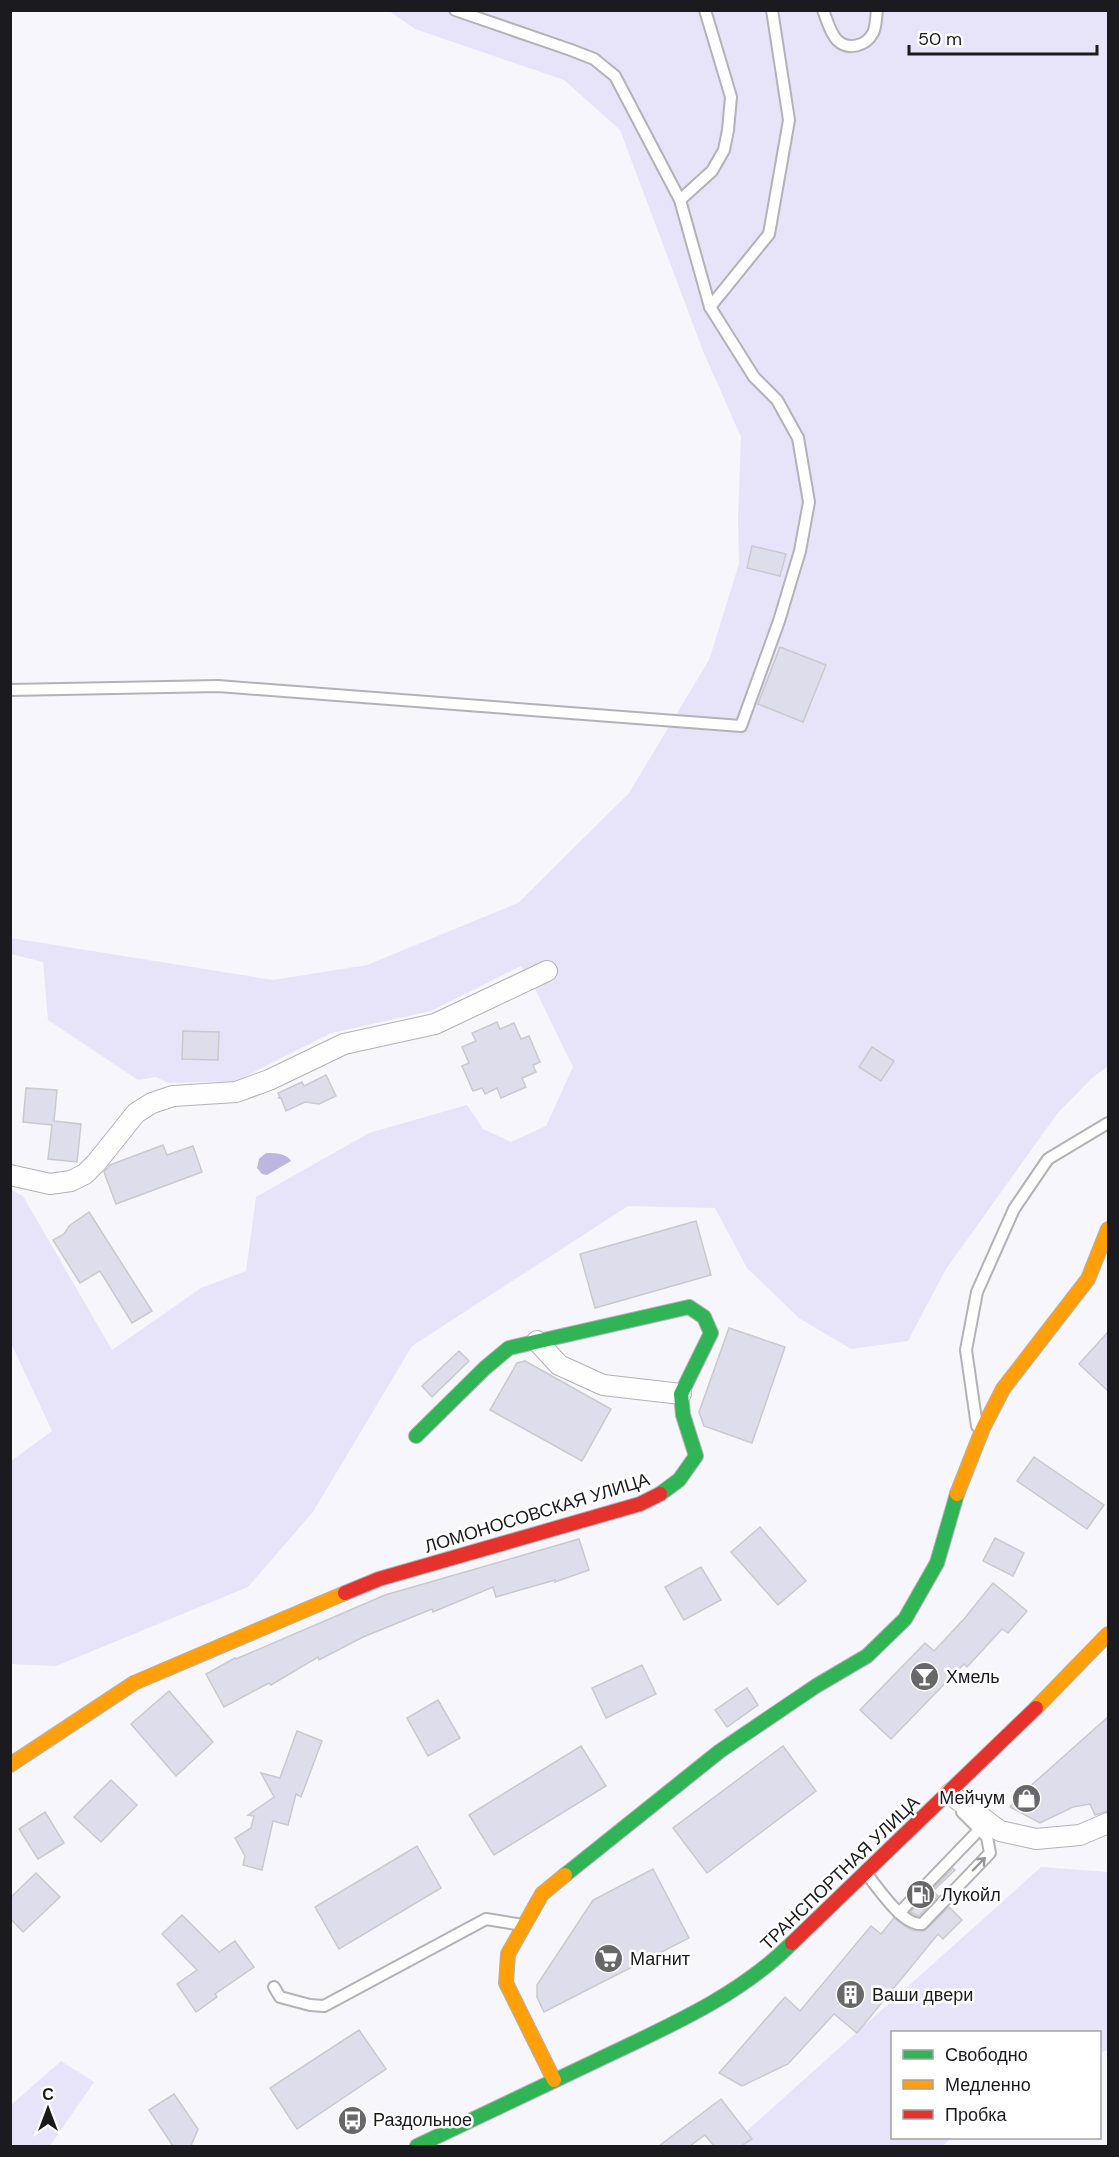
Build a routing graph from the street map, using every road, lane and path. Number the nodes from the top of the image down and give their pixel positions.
1 (455, 10) edge
2 (705, 10) edge
3 (772, 10) edge
4 (823, 10) edge
5 (877, 10) edge
6 (680, 200) junction
7 (710, 307) junction
8 (10, 690) edge
9 (547, 971) dead end
10 (1108, 1123) edge
11 (10, 1175) edge
12 (1108, 1229) edge
13 (537, 1341) junction
14 (681, 1394) junction
15 (416, 1436) dead end
16 (979, 1438) junction
17 (1108, 1634) edge
18 (10, 1765) edge
19 (948, 1795) junction
20 (1108, 1823) edge
21 (979, 1830) junction
22 (865, 1871) junction
23 (899, 1913) junction
24 (525, 1925) junction
25 (274, 1987) dead end
26 (554, 2080) junction
27 (417, 2146) edge

1 - 6 lane
2 - 6 lane
3 - 7 lane
4 - 5 lane
6 - 7 lane
7 - 8 lane
9 - 11 street
10 - 16 lane
12 - 16 street
13 - 14 street
13 - 14 street
13 - 15 street
14 - 18 street, ЛОМОНОСОВСКАЯ УЛИЦА
16 - 24 street
17 - 19 street, ТРАНСПОРТНАЯ УЛИЦА
19 - 20 street
19 - 21 lane
19 - 22 street, ТРАНСПОРТНАЯ УЛИЦА
21 - 23 lane
23 -> 21 lane
22 - 23 lane
22 - 26 street, ТРАНСПОРТНАЯ УЛИЦА
24 - 25 lane
24 - 26 street
26 - 27 street, ТРАНСПОРТНАЯ УЛИЦА

